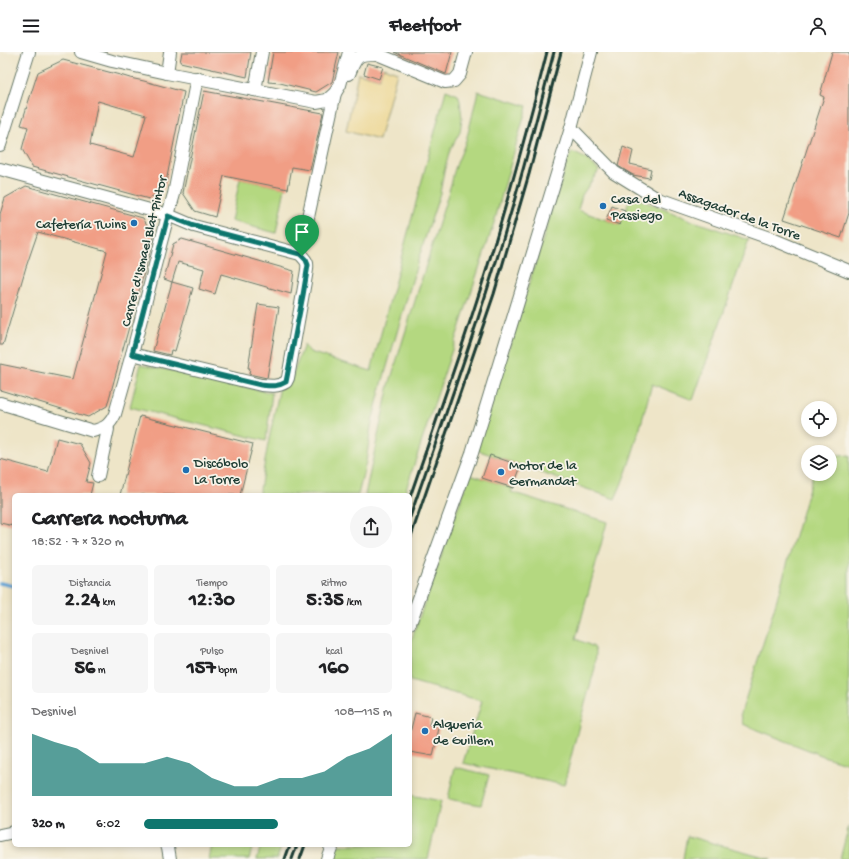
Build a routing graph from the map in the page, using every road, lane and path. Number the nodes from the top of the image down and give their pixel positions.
1 (29, 52) edge
2 (81, 52) edge
3 (170, 52) edge
4 (262, 52) edge
5 (349, 52) edge
6 (466, 52) edge
7 (591, 52) edge
8 (380, 54) edge
9 (167, 73) junction
10 (197, 78) junction
11 (338, 89) junction
12 (255, 90) junction
13 (571, 128) junction
14 (0, 145) edge
15 (0, 168) edge
16 (168, 216) junction
17 (300, 254) junction
18 (849, 271) edge
19 (132, 354) junction
20 (0, 403) edge
21 (106, 426) junction
22 (98, 476) dead end
23 (412, 618) edge
24 (12, 832) edge
25 (0, 835) edge
26 (168, 847) edge
27 (331, 847) edge
28 (170, 859) edge
29 (327, 859) edge

1 - 14 street
2 - 9 street
3 - 9 street
4 - 12 street
5 - 11 street
6 - 8 street
7 - 13 street
8 - 11 street
9 - 10 street
10 - 12 street
10 - 16 street, Carrer d'Ismael Blat Pintor
11 - 12 street
11 - 17 street
13 - 18 street, Assagador de la Torre
13 - 23 street
15 - 16 street
16 - 17 street
16 - 19 street, Carrer d'Ismael Blat Pintor
17 - 19 street
19 - 21 street, Carrer d'Ismael Blat Pintor
20 - 21 street
21 - 22 street, Carrer d'Ismael Blat Pintor
24 - 25 street
26 - 28 street
27 - 29 street

